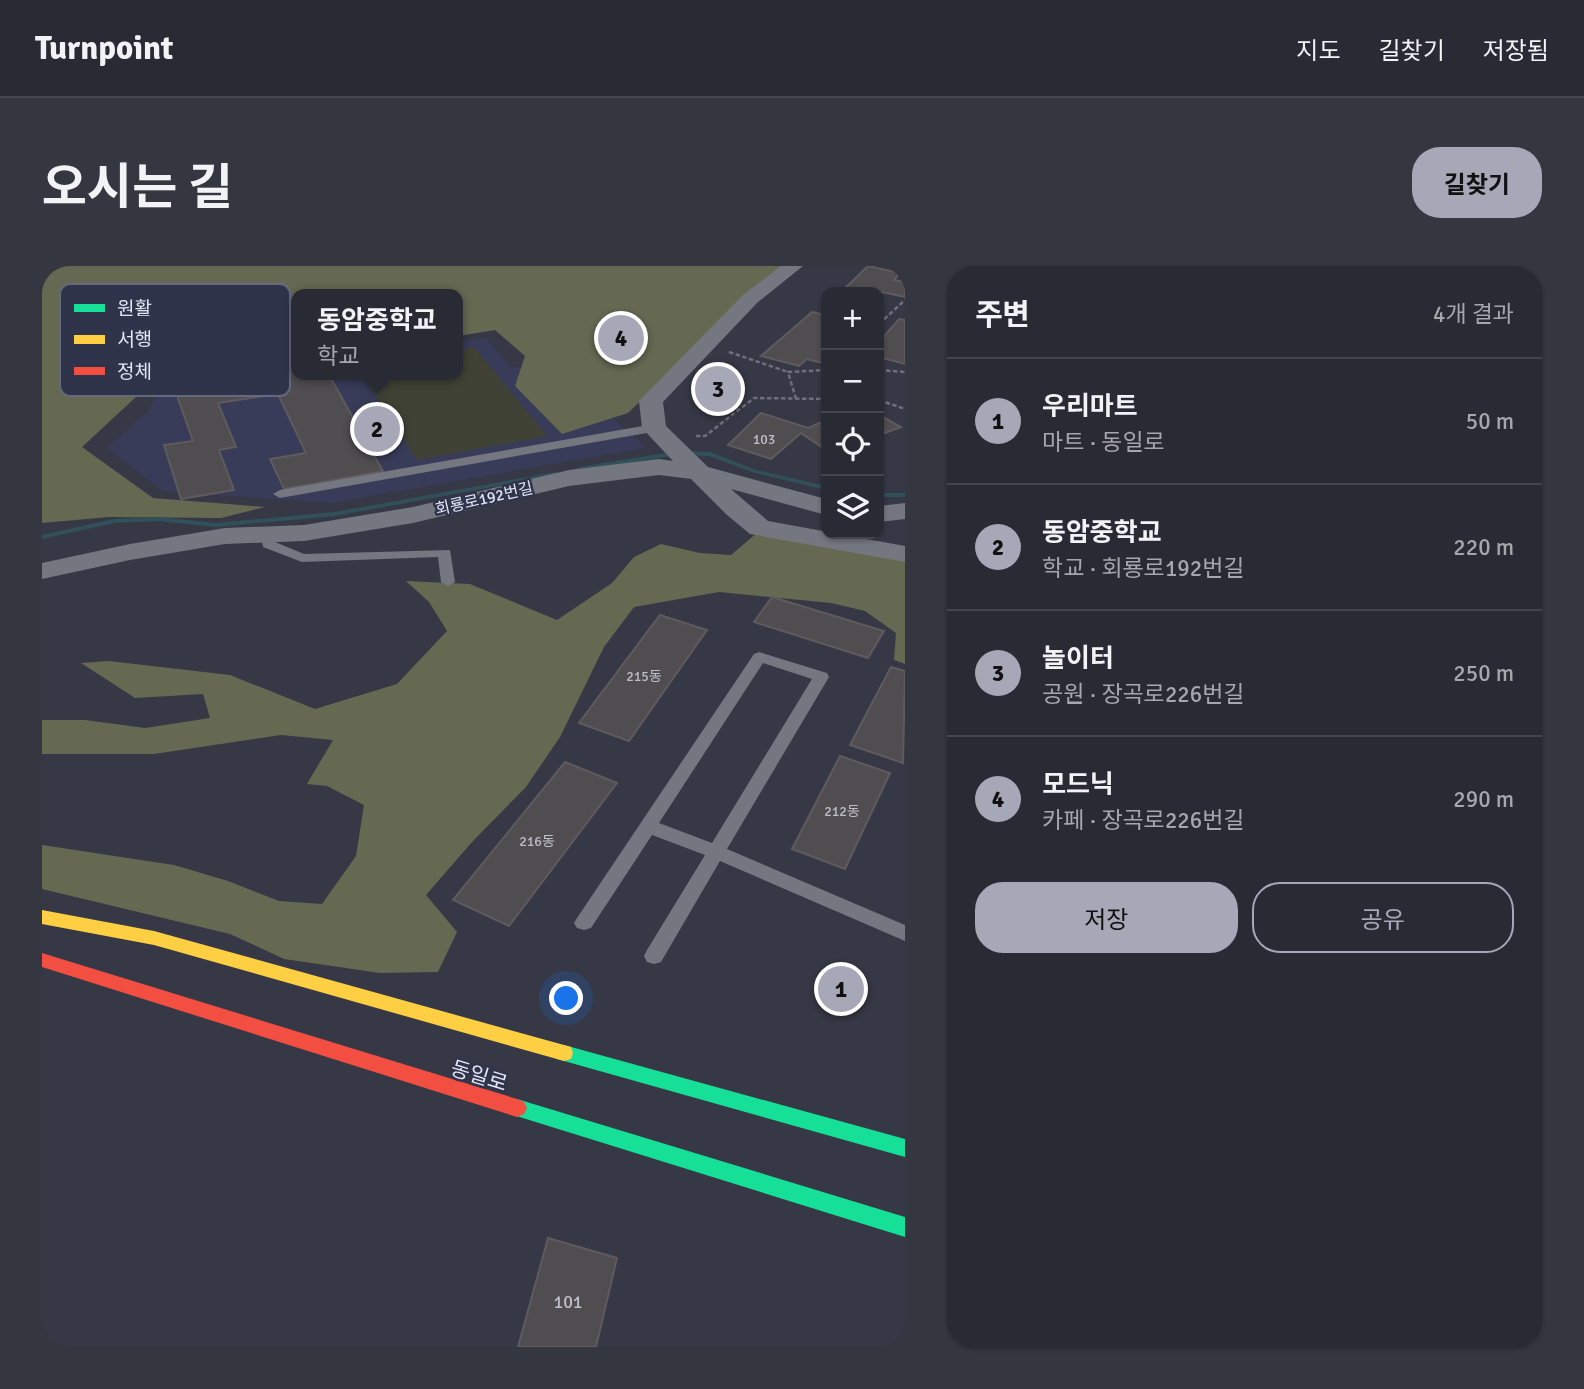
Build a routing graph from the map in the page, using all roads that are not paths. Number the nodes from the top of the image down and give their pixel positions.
1 (793, 266) edge
2 (658, 433) junction
3 (694, 469) junction
4 (280, 494) dead end
5 (821, 506) edge
6 (905, 511) edge
7 (884, 513) edge
8 (268, 535) junction
9 (905, 554) edge
10 (42, 571) edge
11 (448, 582) dead end
12 (647, 825) junction
13 (715, 851) junction
14 (42, 903) edge
15 (42, 917) edge
16 (584, 923) dead end
17 (905, 933) edge
18 (154, 938) junction
19 (654, 956) dead end
20 (42, 960) edge
21 (42, 969) edge
22 (128, 989) junction
23 (905, 1148) edge
24 (905, 1227) edge

1 - 2 street
2 - 3 street
2 - 4 lane
3 - 5 street, 회룡로192번길
3 - 8 street, 회룡로192번길
3 - 9 street
6 - 7 street
8 - 10 street, 회룡로192번길
8 - 11 lane
12 - 13 lane
12 - 13 lane
12 - 16 lane
13 - 17 lane
13 - 19 lane
14 - 18 street
15 - 18 street
18 - 23 street
20 - 22 street, 동일로
21 - 22 street
22 - 24 street, 동일로

